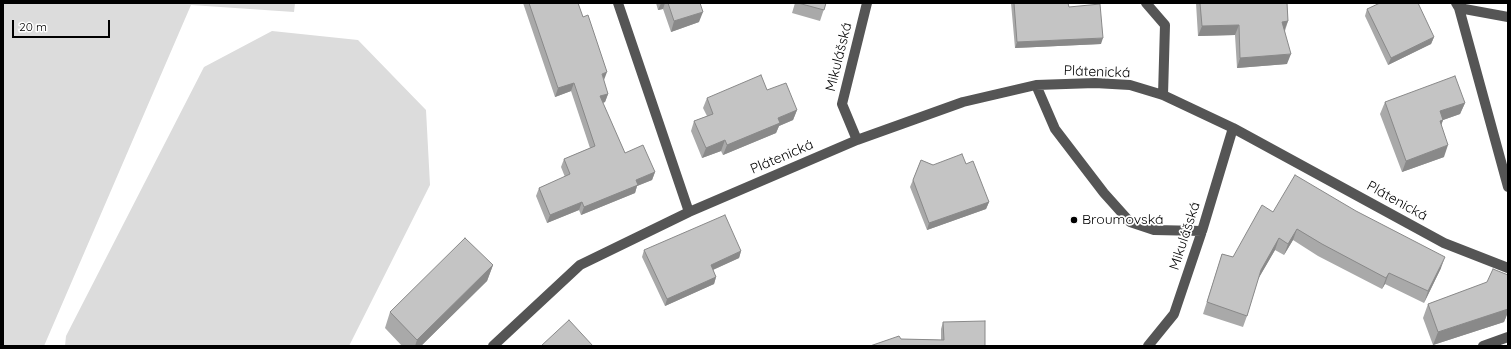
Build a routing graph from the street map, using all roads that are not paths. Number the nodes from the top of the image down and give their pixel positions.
1 (618, 3) edge
2 (867, 3) edge
3 (1146, 3) edge
4 (1457, 6) edge
5 (1508, 17) edge
6 (1036, 86) junction
7 (1164, 95) junction
8 (1233, 128) junction
9 (857, 140) junction
10 (1508, 187) edge
11 (689, 212) junction
12 (1202, 231) junction
13 (1508, 268) edge
14 (1508, 337) edge
15 (493, 346) edge
16 (1148, 346) edge
17 (1483, 346) edge

1 - 11 street
2 - 9 street, Mikulášská
3 - 7 street
4 - 5 street
4 - 10 street
6 - 7 street, Plátenická
6 - 9 street, Plátenická
6 - 12 street
7 - 8 street, Plátenická
8 - 12 street, Mikulášská
8 - 13 street, Plátenická
9 - 11 street, Plátenická
11 - 15 street, Plátenická
12 - 16 street, Mikulášská
14 - 17 street

